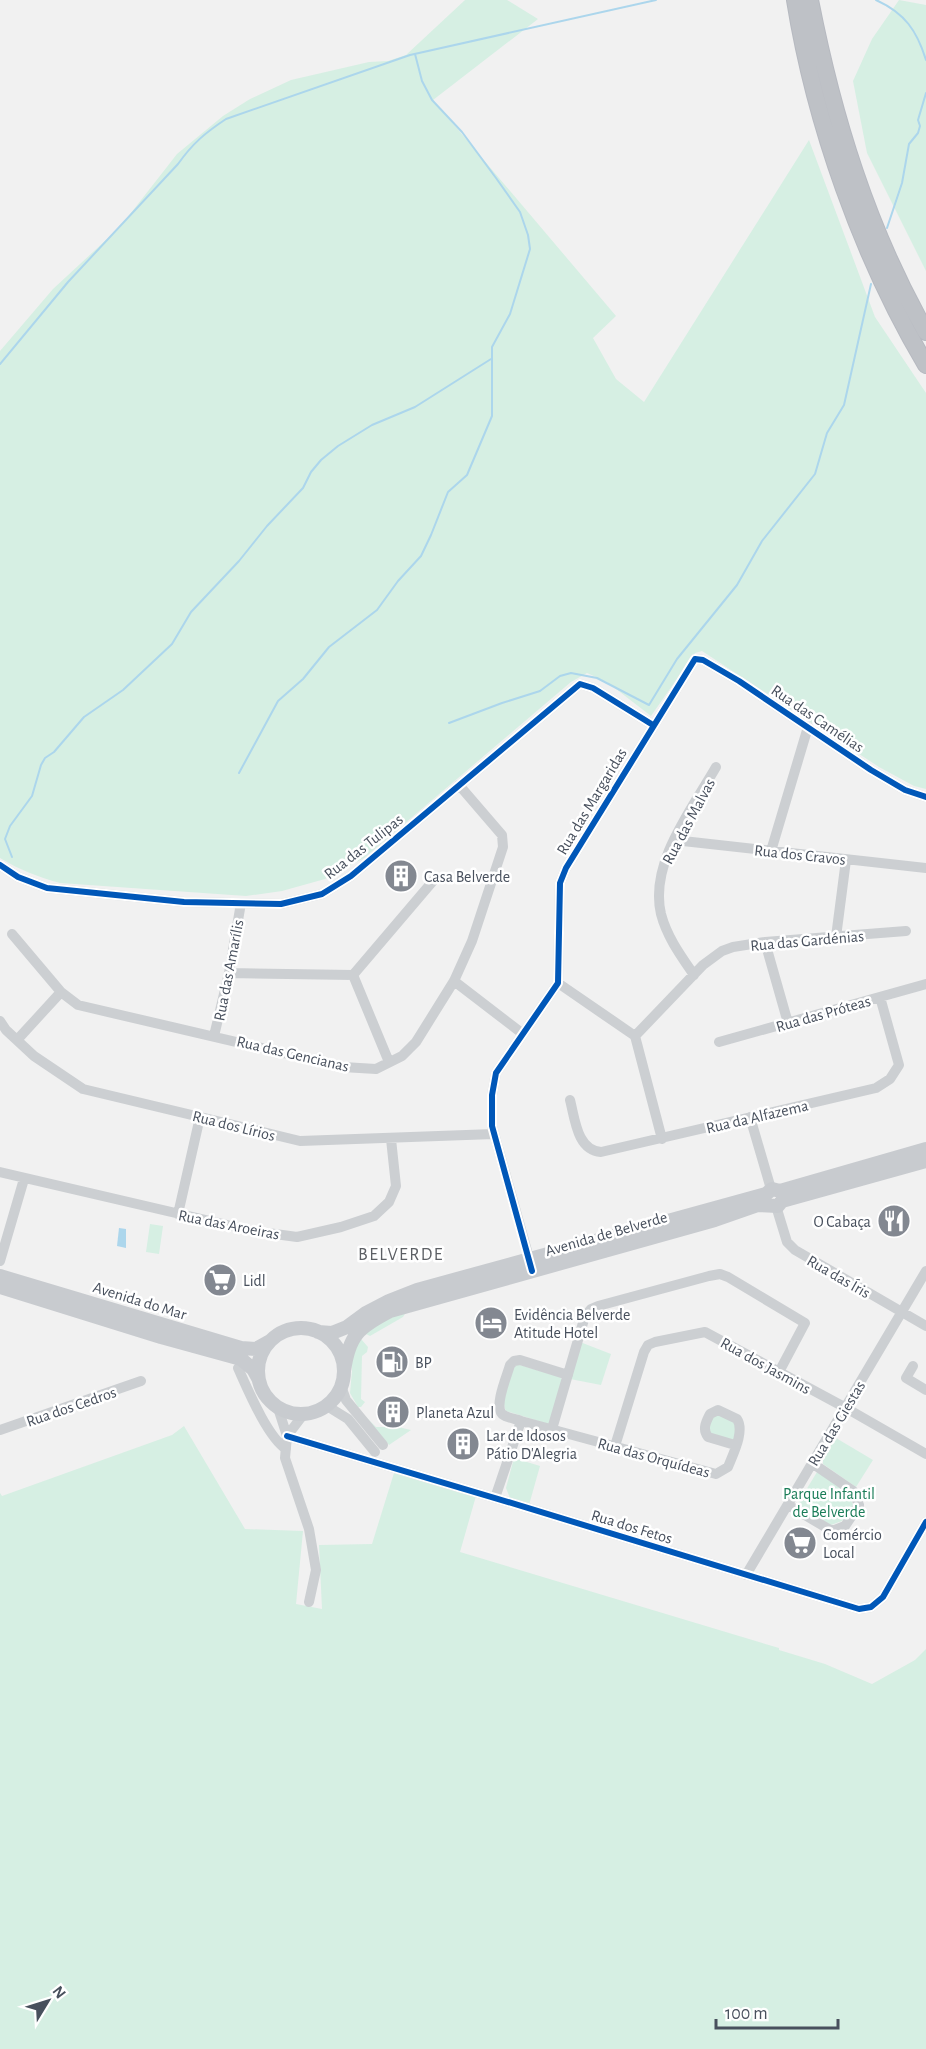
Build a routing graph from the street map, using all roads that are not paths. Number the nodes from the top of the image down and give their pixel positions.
1 (795, 0) edge
2 (810, 0) edge
3 (926, 332) edge
4 (926, 365) edge
5 (695, 659) joint
6 (653, 725) junction
7 (808, 727) junction
8 (716, 767) dead end
9 (459, 785) junction
10 (926, 797) edge
11 (674, 840) junction
12 (771, 851) junction
13 (846, 860) junction
14 (0, 865) edge
15 (926, 868) edge
16 (433, 881) dead end
17 (241, 903) junction
18 (906, 931) dead end
19 (12, 934) dead end
20 (836, 937) junction
21 (765, 942) junction
22 (229, 973) junction
23 (353, 975) junction
24 (694, 975) junction
25 (454, 981) junction
26 (558, 983) junction
27 (926, 984) edge
28 (61, 992) junction
29 (880, 997) junction
30 (0, 1021) edge
31 (788, 1023) junction
32 (523, 1034) junction
33 (214, 1036) junction
34 (635, 1036) junction
35 (17, 1040) junction
36 (719, 1042) dead end
37 (389, 1062) junction
38 (570, 1100) dead end
39 (200, 1117) junction
40 (750, 1117) junction
41 (494, 1134) junction
42 (391, 1139) junction
43 (662, 1139) junction
44 (926, 1149) edge
45 (926, 1161) edge
46 (0, 1173) edge
47 (24, 1179) junction
48 (774, 1198) junction
49 (178, 1214) junction
50 (0, 1261) edge
51 (531, 1265) junction
52 (926, 1271) edge
53 (0, 1276) edge
54 (0, 1287) edge
55 (902, 1312) junction
56 (926, 1326) edge
57 (318, 1332) junction
58 (270, 1341) junction
59 (913, 1366) dead end
60 (238, 1368) dead end
61 (344, 1371) junction
62 (779, 1372) junction
63 (568, 1375) junction
64 (259, 1380) junction
65 (141, 1381) dead end
66 (341, 1386) junction
67 (926, 1389) edge
68 (327, 1406) junction
69 (278, 1408) junction
70 (846, 1408) junction
71 (303, 1414) junction
72 (521, 1421) junction
73 (552, 1429) junction
74 (0, 1430) edge
75 (287, 1436) junction
76 (735, 1445) dead end
77 (615, 1446) junction
78 (286, 1449) junction
79 (926, 1454) edge
80 (812, 1463) junction
81 (495, 1498) junction
82 (788, 1505) junction
83 (926, 1522) edge
84 (746, 1575) junction
85 (309, 1602) dead end

1 - 4 highway
2 - 3 highway
5 - 6 street, Rua das Margaridas
5 - 7 street, Rua das Camélias
6 - 9 street, Rua das Tulipas
6 - 26 street, Rua das Margaridas
7 - 10 street, Rua das Camélias
7 - 12 street
8 - 11 street, Rua das Malvas
9 - 17 street, Rua das Tulipas
9 - 25 street, Rua das Gencianas
11 - 12 street, Rua dos Cravos
11 - 24 street, Rua das Malvas
12 - 13 street, Rua dos Cravos
13 - 15 street, Rua dos Cravos
13 - 20 street
14 - 17 street, Rua das Tulipas
16 - 23 street
17 - 22 street, Rua das Amarílis
18 - 20 street, Rua das Gardénias
19 - 28 street, Rua das Gencianas
20 - 21 street, Rua das Gardénias
21 - 24 street, Rua das Gardénias
21 - 31 street
22 - 23 street
22 - 33 street, Rua das Amarílis
23 - 37 street
24 - 34 street, Rua das Gardénias
25 - 32 street
25 - 37 street, Rua das Gencianas
26 - 32 street
26 - 34 street
27 - 29 street, Rua das Próteas
28 - 33 street, Rua das Gencianas
28 - 35 street
29 - 31 street, Rua das Próteas
29 - 40 street, Rua da Alfazema
30 - 35 street, Rua dos Lírios
31 - 36 street, Rua das Próteas
32 - 41 street
33 - 37 street, Rua das Gencianas
34 - 43 street
35 - 39 street, Rua dos Lírios
38 - 43 street, Rua da Alfazema
39 - 42 street, Rua dos Lírios
39 - 49 street
40 - 43 street, Rua da Alfazema
40 - 48 street, Rua das Íris
41 - 42 street, Rua dos Lírios
41 - 51 street
42 - 49 street, Rua das Aroeiras
44 - 48 main road, Avenida de Belverde
45 - 48 main road, Avenida de Belverde
46 - 47 street, Rua das Aroeiras
47 - 49 street, Rua das Aroeiras
47 - 50 street
48 - 51 main road, Avenida de Belverde
48 - 55 street, Rua das Íris
51 - 57 main road, Avenida de Belverde
51 - 61 main road, Avenida de Belverde
52 - 55 street, Rua das Giestas
53 - 58 main road, Avenida do Mar
54 - 64 main road, Avenida do Mar
55 - 56 street, Rua das Íris
55 - 70 street, Rua das Giestas
57 - 58 main road
57 - 61 main road
58 - 64 main road
59 - 67 street
60 - 78 street
61 - 66 main road
62 - 63 street
62 - 70 street, Rua dos Jasmins
62 - 77 street, Rua dos Jasmins
63 - 72 street
63 - 73 street
64 - 69 main road
65 - 74 street, Rua dos Cedros
66 - 68 main road
66 - 68 street
68 - 71 main road
69 - 71 main road
69 - 75 street
70 - 79 street
70 - 80 street, Rua das Giestas
71 - 75 street
72 - 73 street, Rua das Orquídeas
72 - 81 street
73 - 77 street, Rua das Orquídeas
75 - 78 street
75 - 81 street, Rua dos Fetos
76 - 77 street, Rua das Orquídeas
78 - 85 street
80 - 82 street, Rua das Giestas
80 - 82 street
81 - 84 street, Rua dos Fetos
82 - 84 street, Rua das Giestas
83 - 84 street, Rua dos Fetos

